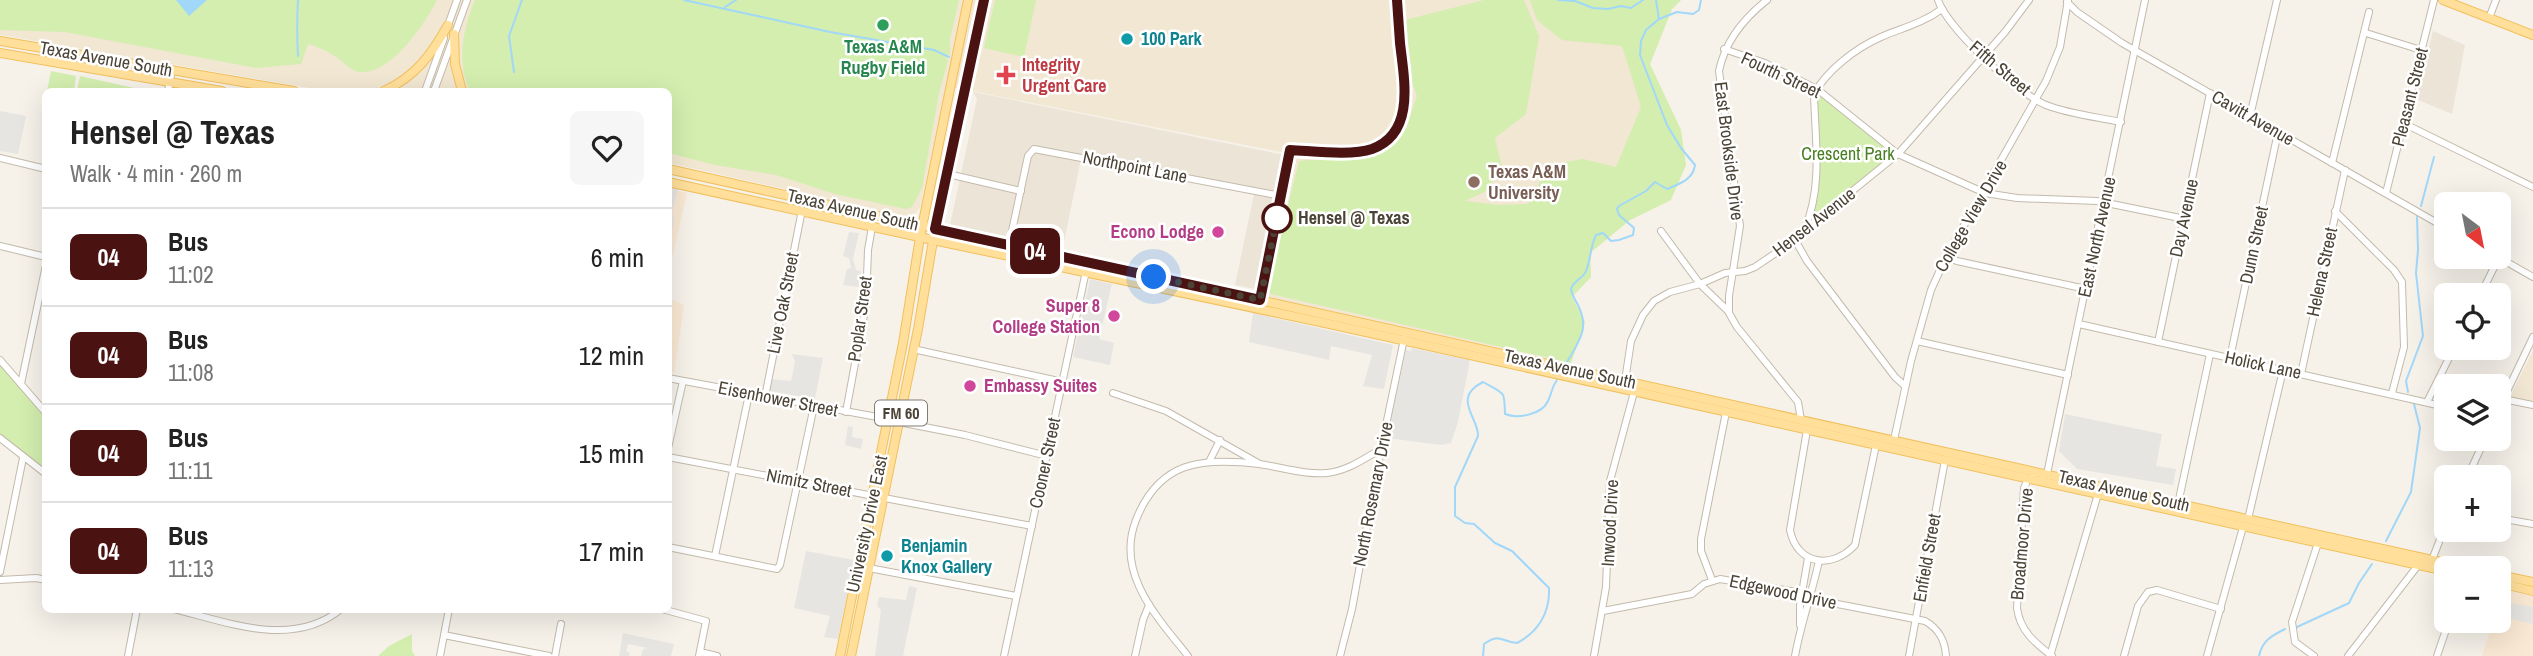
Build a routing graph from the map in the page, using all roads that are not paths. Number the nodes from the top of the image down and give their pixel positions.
1 (457, 0) edge
2 (467, 0) edge
3 (968, 0) edge
4 (984, 0) edge
5 (1397, 0) edge
6 (1767, 0) edge
7 (1938, 0) edge
8 (2029, 0) edge
9 (2145, 0) edge
10 (2277, 0) edge
11 (2434, 0) edge
12 (2443, 0) edge
13 (2496, 0) edge
14 (2067, 1) edge
15 (1942, 9) junction
16 (2369, 12) dead end
17 (2489, 18) junction
18 (448, 25) junction
19 (2365, 33) junction
20 (454, 34) junction
21 (2533, 35) edge
22 (0, 41) edge
23 (1724, 49) junction
24 (2134, 50) junction
25 (2421, 51) junction
26 (0, 53) edge
27 (1983, 57) junction
28 (172, 70) junction
29 (169, 86) edge
30 (190, 88) edge
31 (267, 88) edge
32 (390, 88) edge
33 (426, 88) edge
34 (435, 88) edge
35 (461, 88) edge
36 (1817, 89) junction
37 (2210, 93) junction
38 (2037, 99) junction
39 (2250, 116) junction
40 (2121, 122) junction
41 (2403, 124) junction
42 (2278, 132) junction
43 (1898, 154) junction
44 (0, 158) edge
45 (2332, 163) junction
46 (42, 168) edge
47 (672, 170) edge
48 (2345, 170) junction
49 (685, 172) junction
50 (948, 174) junction
51 (672, 183) edge
52 (682, 185) junction
53 (2533, 187) edge
54 (1021, 191) junction
55 (1985, 193) junction
56 (2386, 193) junction
57 (929, 194) junction
58 (1281, 196) junction
59 (2103, 202) junction
60 (802, 210) junction
61 (2335, 211) junction
62 (892, 219) junction
63 (2185, 219) junction
64 (2434, 221) edge
65 (922, 226) junction
66 (872, 227) junction
67 (935, 229) junction
68 (1661, 231) dead end
69 (1804, 231) junction
70 (920, 237) junction
71 (933, 240) junction
72 (1795, 240) junction
73 (1009, 245) junction
74 (0, 246) edge
75 (42, 256) edge
76 (1946, 257) junction
77 (2511, 264) edge
78 (1086, 271) junction
79 (1734, 272) junction
80 (2533, 277) edge
81 (42, 284) edge
82 (1700, 284) junction
83 (2086, 289) junction
84 (1206, 297) junction
85 (1260, 300) junction
86 (1729, 313) junction
87 (2079, 324) junction
88 (1405, 337) junction
89 (2533, 337) edge
90 (1917, 341) junction
91 (2158, 342) junction
92 (913, 349) junction
93 (2210, 354) junction
94 (2230, 358) junction
95 (0, 360) edge
96 (2448, 360) edge
97 (2283, 370) junction
98 (2301, 374) junction
99 (2068, 375) junction
100 (1565, 377) junction
101 (672, 379) edge
102 (683, 381) junction
103 (1625, 381) junction
104 (1063, 382) junction
105 (2511, 383) edge
106 (21, 384) junction
107 (1905, 386) junction
108 (1634, 392) junction
109 (1113, 393) dead end
110 (2392, 393) junction
111 (749, 394) junction
112 (1695, 396) junction
113 (765, 397) junction
114 (2511, 401) edge
115 (2427, 402) junction
116 (2434, 404) edge
117 (2533, 405) edge
118 (814, 406) junction
119 (42, 409) edge
120 (846, 412) junction
121 (1726, 412) junction
122 (888, 419) junction
123 (1801, 420) junction
124 (899, 422) junction
125 (672, 430) edge
126 (1807, 430) junction
127 (1861, 433) junction
128 (0, 439) edge
129 (1220, 440) junction
130 (1894, 440) junction
131 (1876, 445) junction
132 (1381, 449) junction
133 (1046, 456) junction
134 (23, 458) junction
135 (672, 458) edge
136 (1945, 460) junction
137 (1209, 462) junction
138 (1259, 464) junction
139 (732, 469) junction
140 (42, 471) edge
141 (2047, 474) junction
142 (2028, 479) junction
143 (797, 481) junction
144 (2098, 494) junction
145 (872, 496) junction
146 (883, 498) junction
147 (2178, 504) junction
148 (2511, 520) edge
149 (2246, 523) junction
150 (2533, 524) edge
151 (1032, 526) junction
152 (2439, 542) edge
153 (2318, 543) junction
154 (672, 548) edge
155 (715, 556) junction
156 (1814, 560) junction
157 (1829, 560) junction
158 (2432, 560) junction
159 (2417, 565) junction
160 (869, 568) junction
161 (2434, 569) edge
162 (0, 572) edge
163 (1817, 572) junction
164 (856, 576) junction
165 (2511, 577) edge
166 (42, 579) edge
167 (0, 580) edge
168 (1712, 580) junction
169 (2533, 582) edge
170 (2511, 586) edge
171 (2533, 591) edge
172 (1802, 593) junction
173 (1016, 596) junction
174 (1811, 598) junction
175 (863, 600) junction
176 (1149, 605) junction
177 (2221, 609) junction
178 (1602, 611) junction
179 (672, 612) edge
180 (136, 613) edge
181 (191, 613) edge
182 (334, 613) edge
183 (449, 613) edge
184 (848, 616) junction
185 (1916, 619) junction
186 (561, 624) dead end
187 (1801, 627) junction
188 (2445, 633) edge
189 (444, 635) junction
190 (853, 646) junction
191 (700, 654) edge
192 (128, 656) edge
193 (440, 656) edge
194 (549, 656) edge
195 (555, 656) edge
196 (717, 656) edge
197 (840, 656) edge
198 (851, 656) edge
199 (1004, 656) edge
200 (1135, 656) edge
201 (1188, 656) edge
202 (1340, 656) edge
203 (1594, 656) edge
204 (1796, 656) edge
205 (1909, 656) edge
206 (1946, 656) edge
207 (2051, 656) edge
208 (2124, 656) edge
209 (2207, 656) edge
210 (2314, 656) edge
211 (2348, 656) edge
212 (2437, 656) edge

1 - 18 street
2 - 20 street
3 - 57 main road, FM 60
4 - 50 main road, FM 60
5 - 58 street
6 - 23 street
7 - 15 street, Fifth Street
8 - 27 street, Hensel Avenue
9 - 24 street, East North Avenue
10 - 39 street
11 - 25 street, Pleasant Street
12 - 17 main road
13 - 17 street
14 - 24 street, Cavitt Avenue
14 - 38 street, College View Drive
15 - 27 street, Fifth Street
15 - 36 street
16 - 19 street
17 - 21 main road
18 - 32 main road
18 - 33 street
19 - 25 street
19 - 45 street
20 - 34 street
20 - 35 main road
22 - 28 main road, Texas Avenue South
23 - 36 street, Fourth Street
23 - 79 street, East Brookside Drive
24 - 37 street, Cavitt Avenue
24 - 40 street, East North Avenue
25 - 41 street, Pleasant Street
26 - 29 main road, Texas Avenue South
27 - 38 street, Fifth Street
27 - 43 street, Hensel Avenue
28 - 29 street
28 - 31 main road, Texas Avenue South
29 - 30 main road, Texas Avenue South
36 - 43 street, Fourth Street
36 - 69 street
37 - 39 street, Cavitt Avenue
37 - 63 street, Day Avenue
38 - 40 street, Fifth Street
38 - 55 street, College View Drive
39 - 42 street, Cavitt Avenue
40 - 59 street, East North Avenue
41 - 53 street
41 - 56 street, Pleasant Street
42 - 45 street, Cavitt Avenue
42 - 94 street, Dunn Street
43 - 55 street, Fourth Street
43 - 69 street, Hensel Avenue
44 - 46 street
45 - 48 street, Cavitt Avenue
47 - 49 main road, Texas Avenue South
48 - 56 street, Cavitt Avenue
48 - 61 street, Helena Street
49 - 52 main road
49 - 62 main road, Texas Avenue South
50 - 54 street
50 - 67 main road, FM 60
51 - 52 main road, Texas Avenue South
52 - 60 main road, Texas Avenue South
54 - 58 street, Northpoint Lane
54 - 73 street
55 - 59 street, Fourth Street
55 - 76 street, College View Drive
56 - 64 street, Cavitt Avenue
57 - 62 main road
57 - 65 main road, FM 60
58 - 85 street
59 - 63 street, Fourth Street
59 - 83 street, East North Avenue
60 - 66 main road, Texas Avenue South
60 - 113 street, Live Oak Street
61 - 98 street, Helena Street
61 - 110 street
62 - 65 main road, Texas Avenue South
63 - 91 street, Day Avenue
65 - 67 main road, Texas Avenue South
65 - 70 main road, University Drive East / FM 60
66 - 70 main road, Texas Avenue South
66 - 120 street, Poplar Street
67 - 71 main road, FM 60
67 - 73 main road, Texas Avenue South
68 - 82 street
69 - 72 street, Hensel Avenue
70 - 71 main road, Texas Avenue South
70 - 122 main road, University Drive East / FM 60
71 - 78 main road, Texas Avenue South
71 - 92 main road, University Drive East / FM 60
72 - 79 street, Hensel Avenue
72 - 107 street
73 - 85 main road, Texas Avenue South
74 - 75 street
76 - 83 street
76 - 90 street, College View Drive
77 - 80 street
78 - 84 main road, Texas Avenue South
78 - 104 street, Cooner Street
79 - 82 street, Hensel Avenue
79 - 86 street, East Brookside Drive
81 - 106 street
82 - 86 street
82 - 103 street, Hensel Avenue
83 - 87 street, East North Avenue
84 - 85 main road
84 - 88 main road, Texas Avenue South
85 - 88 main road, Texas Avenue South
86 - 123 street
87 - 91 street, Holick Lane
87 - 99 street, East North Avenue
88 - 100 main road, Texas Avenue South
88 - 103 main road, Texas Avenue South
88 - 132 street, North Rosemary Drive
89 - 105 street
90 - 99 street
90 - 107 street, College View Drive
91 - 93 street, Holick Lane
92 - 104 street
92 - 124 main road, University Drive East / FM 60
93 - 94 street, Holick Lane
93 - 147 street
94 - 97 street, Holick Lane
95 - 106 street
96 - 115 street
97 - 98 street, Holick Lane
97 - 149 street
98 - 110 street, Holick Lane
99 - 141 street, East North Avenue
100 - 103 main road
100 - 108 main road, Texas Avenue South
101 - 102 street, Eisenhower Street
102 - 111 street, Eisenhower Street
102 - 125 street
103 - 112 main road, Texas Avenue South
104 - 133 street, Cooner Street
106 - 119 street
107 - 130 street, College View Drive
108 - 112 main road
108 - 121 main road, Texas Avenue South
108 - 178 street, Inwood Drive
109 - 129 street
110 - 115 street, Holick Lane
111 - 113 street, Eisenhower Street
111 - 139 street
112 - 123 main road, Texas Avenue South
113 - 118 street, Eisenhower Street
114 - 117 street
115 - 116 street, Holick Lane
118 - 120 street, Eisenhower Street
118 - 143 street
120 - 122 street, Eisenhower Street
121 - 126 main road, Texas Avenue South
121 - 168 street
122 - 145 main road, University Drive East / FM 60
123 - 127 main road, Texas Avenue South
124 - 133 street
124 - 146 main road, University Drive East / FM 60
126 - 127 main road
126 - 131 main road, Texas Avenue South
126 - 156 street
127 - 130 main road, Texas Avenue South
128 - 134 street
129 - 137 street
129 - 138 street
130 - 141 main road, Texas Avenue South
131 - 136 main road, Texas Avenue South
131 - 157 street
132 - 138 street
132 - 202 street, North Rosemary Drive
133 - 151 street, Cooner Street
134 - 140 street
134 - 162 street
135 - 139 street, Nimitz Street
136 - 142 main road, Texas Avenue South
136 - 185 street, Enfield Street
137 - 138 street
137 - 176 street
139 - 143 street, Nimitz Street
139 - 155 street
141 - 142 street, Broadmoor Drive
141 - 147 main road, Texas Avenue South
142 - 144 main road, Texas Avenue South
142 - 207 street, Broadmoor Drive
143 - 145 street, Nimitz Street
143 - 155 street
144 - 149 main road, Texas Avenue South
144 - 207 street
145 - 146 street, Nimitz Street
145 - 164 main road, University Drive East / FM 60
146 - 151 street, Nimitz Street
146 - 160 main road, University Drive East / FM 60
147 - 149 main road, Texas Avenue South
148 - 150 street
149 - 153 main road, Texas Avenue South
149 - 158 main road, Texas Avenue South
149 - 177 street
151 - 173 street, Cooner Street
152 - 158 street
153 - 159 main road, Texas Avenue South
153 - 210 street
154 - 155 street
156 - 157 street
156 - 163 street
156 - 172 street
157 - 163 street
158 - 159 street
159 - 161 main road, Texas Avenue South
159 - 211 street
160 - 173 street
160 - 175 main road, University Drive East / FM 60
163 - 174 street
164 - 175 main road
164 - 184 main road, University Drive East / FM 60
165 - 169 main road
166 - 167 street
168 - 172 street, Edgewood Drive
168 - 178 street, Edgewood Drive
170 - 171 main road
172 - 174 street, Edgewood Drive
172 - 187 street
173 - 199 street, Cooner Street
174 - 185 street, Edgewood Drive
174 - 187 street
175 - 190 main road, University Drive East / FM 60
176 - 200 street
176 - 201 street
177 - 208 street
177 - 209 street
178 - 203 street, Inwood Drive
179 - 191 street
180 - 192 street
181 - 182 street
183 - 189 street
184 - 190 main road
184 - 197 main road, University Drive East / FM 60
185 - 205 street, Enfield Street
185 - 206 street, Edgewood Drive
186 - 195 street
187 - 204 street
188 - 212 street
189 - 193 street
189 - 194 street
190 - 198 main road, University Drive East / FM 60
191 - 196 street

